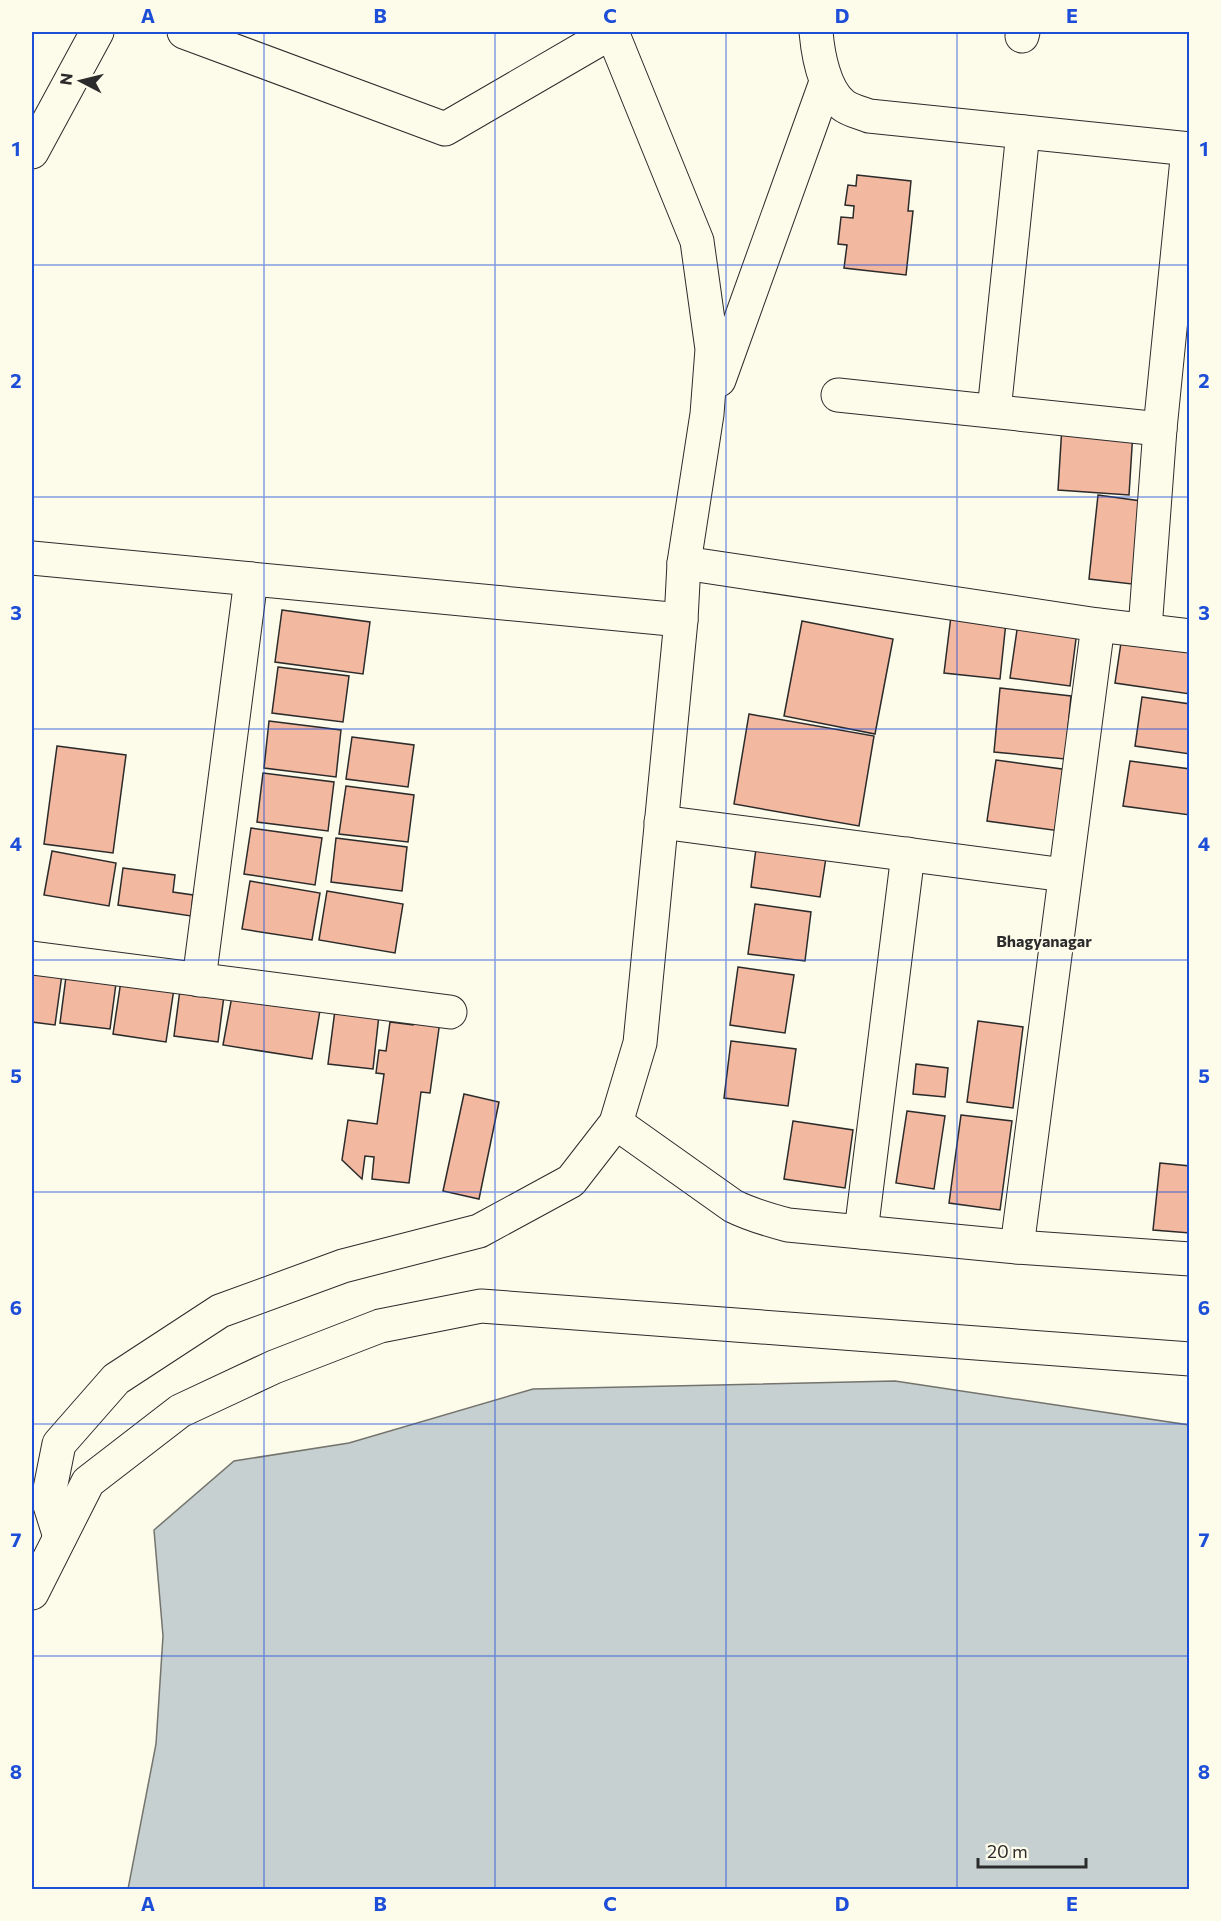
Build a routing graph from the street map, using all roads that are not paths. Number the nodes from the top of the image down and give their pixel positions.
1 (97, 32) edge
2 (184, 32) edge
3 (612, 32) edge
4 (816, 32) edge
5 (825, 82) junction
6 (1023, 132) junction
7 (1189, 149) edge
8 (32, 152) edge
9 (837, 395) dead end
10 (994, 411) junction
11 (707, 414) junction
12 (1160, 429) junction
13 (32, 558) edge
14 (684, 563) junction
15 (251, 579) junction
16 (681, 620) junction
17 (1098, 625) junction
18 (1145, 630) junction
19 (1190, 636) edge
20 (662, 822) junction
21 (908, 854) junction
22 (1065, 875) junction
23 (32, 958) edge
24 (199, 980) junction
25 (450, 1012) dead end
26 (616, 1123) junction
27 (861, 1232) junction
28 (1017, 1247) junction
29 (1190, 1259) edge
30 (1190, 1359) edge
31 (60, 1537) junction
32 (32, 1593) edge

1 - 8 street
2 - 3 street
3 - 11 street
4 - 5 street
5 - 6 street
5 - 11 street
6 - 7 street
6 - 10 street
7 - 12 street
9 - 10 street
10 - 12 street
11 - 14 street
12 - 18 street
13 - 15 street
14 - 16 street
14 - 17 street
15 - 16 street
15 - 24 street
16 - 20 street
17 - 18 street
17 - 22 street
18 - 19 street
20 - 21 street
20 - 26 street
21 - 22 street
21 - 27 street
22 - 28 street
23 - 24 street
24 - 25 street
26 - 27 street
26 - 31 street
27 - 28 street
28 - 29 street
30 - 31 street
31 - 32 street

